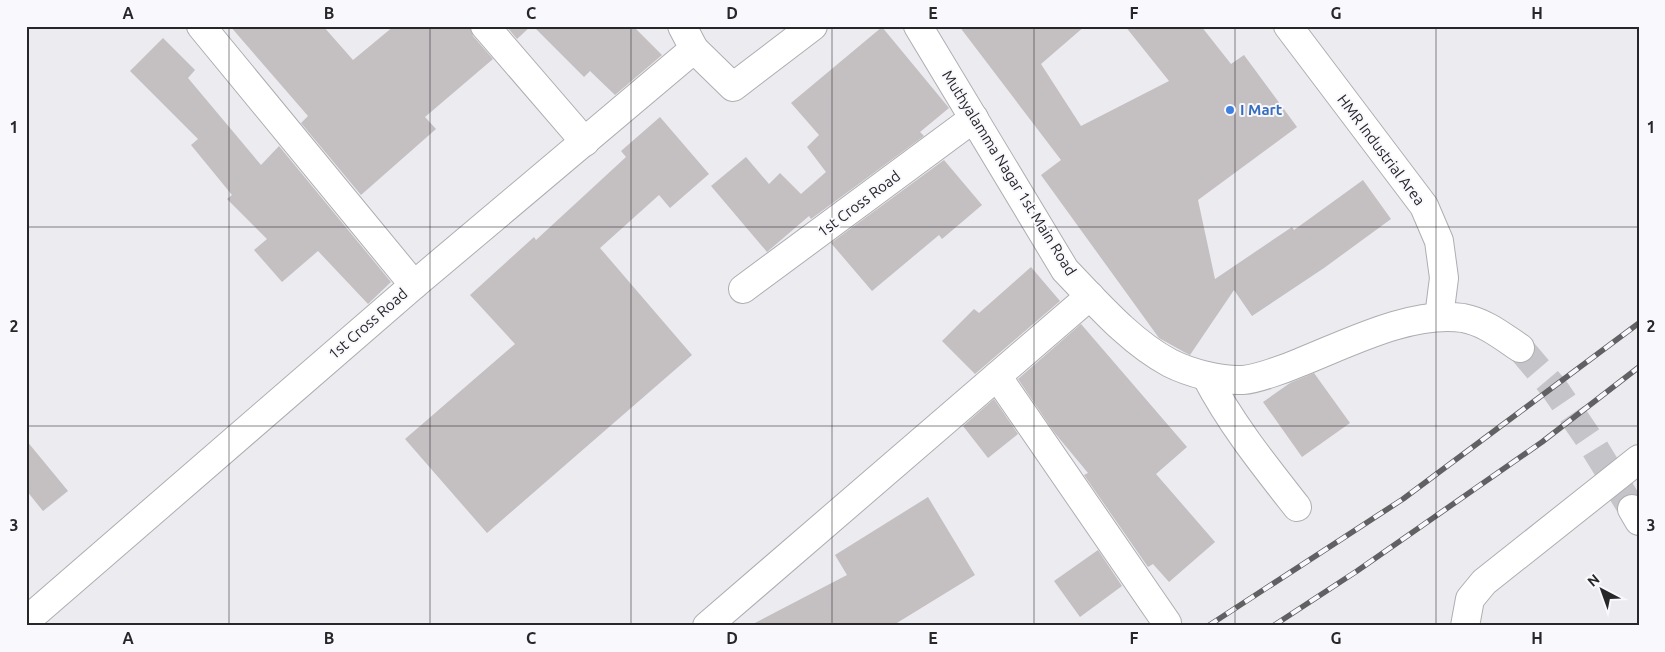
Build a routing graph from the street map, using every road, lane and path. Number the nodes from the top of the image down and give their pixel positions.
1 (201, 26) edge
2 (485, 26) edge
3 (813, 26) edge
4 (918, 26) edge
5 (1288, 26) edge
6 (688, 38) edge
7 (974, 118) junction
8 (585, 142) junction
9 (414, 285) junction
10 (743, 290) dead end
11 (1090, 296) junction
12 (1439, 317) junction
13 (1520, 348) tunnel mouth
14 (997, 376) junction
15 (1206, 376) junction
16 (1639, 458) edge
17 (1297, 507) dead end
18 (26, 621) edge
19 (1167, 623) dead end
20 (707, 626) edge
21 (1465, 626) edge

1 - 9 street
2 - 8 street
3 - 6 street
4 - 7 street, Muthyalamma Nagar 1st Main Road
5 - 12 street, HMR Industrial Area
6 - 8 street, 1st Cross Road
7 - 10 street, 1st Cross Road
7 - 11 street, Muthyalamma Nagar 1st Main Road
8 - 9 street, 1st Cross Road
9 - 18 street, 1st Cross Road
11 - 14 street
11 - 15 street, Muthyalamma Nagar 1st Main Road
12 - 13 street, Muthyalamma Nagar 1st Main Road
12 - 15 street, Muthyalamma Nagar 1st Main Road
14 - 19 street
14 - 20 street
15 - 17 street
16 - 21 street

